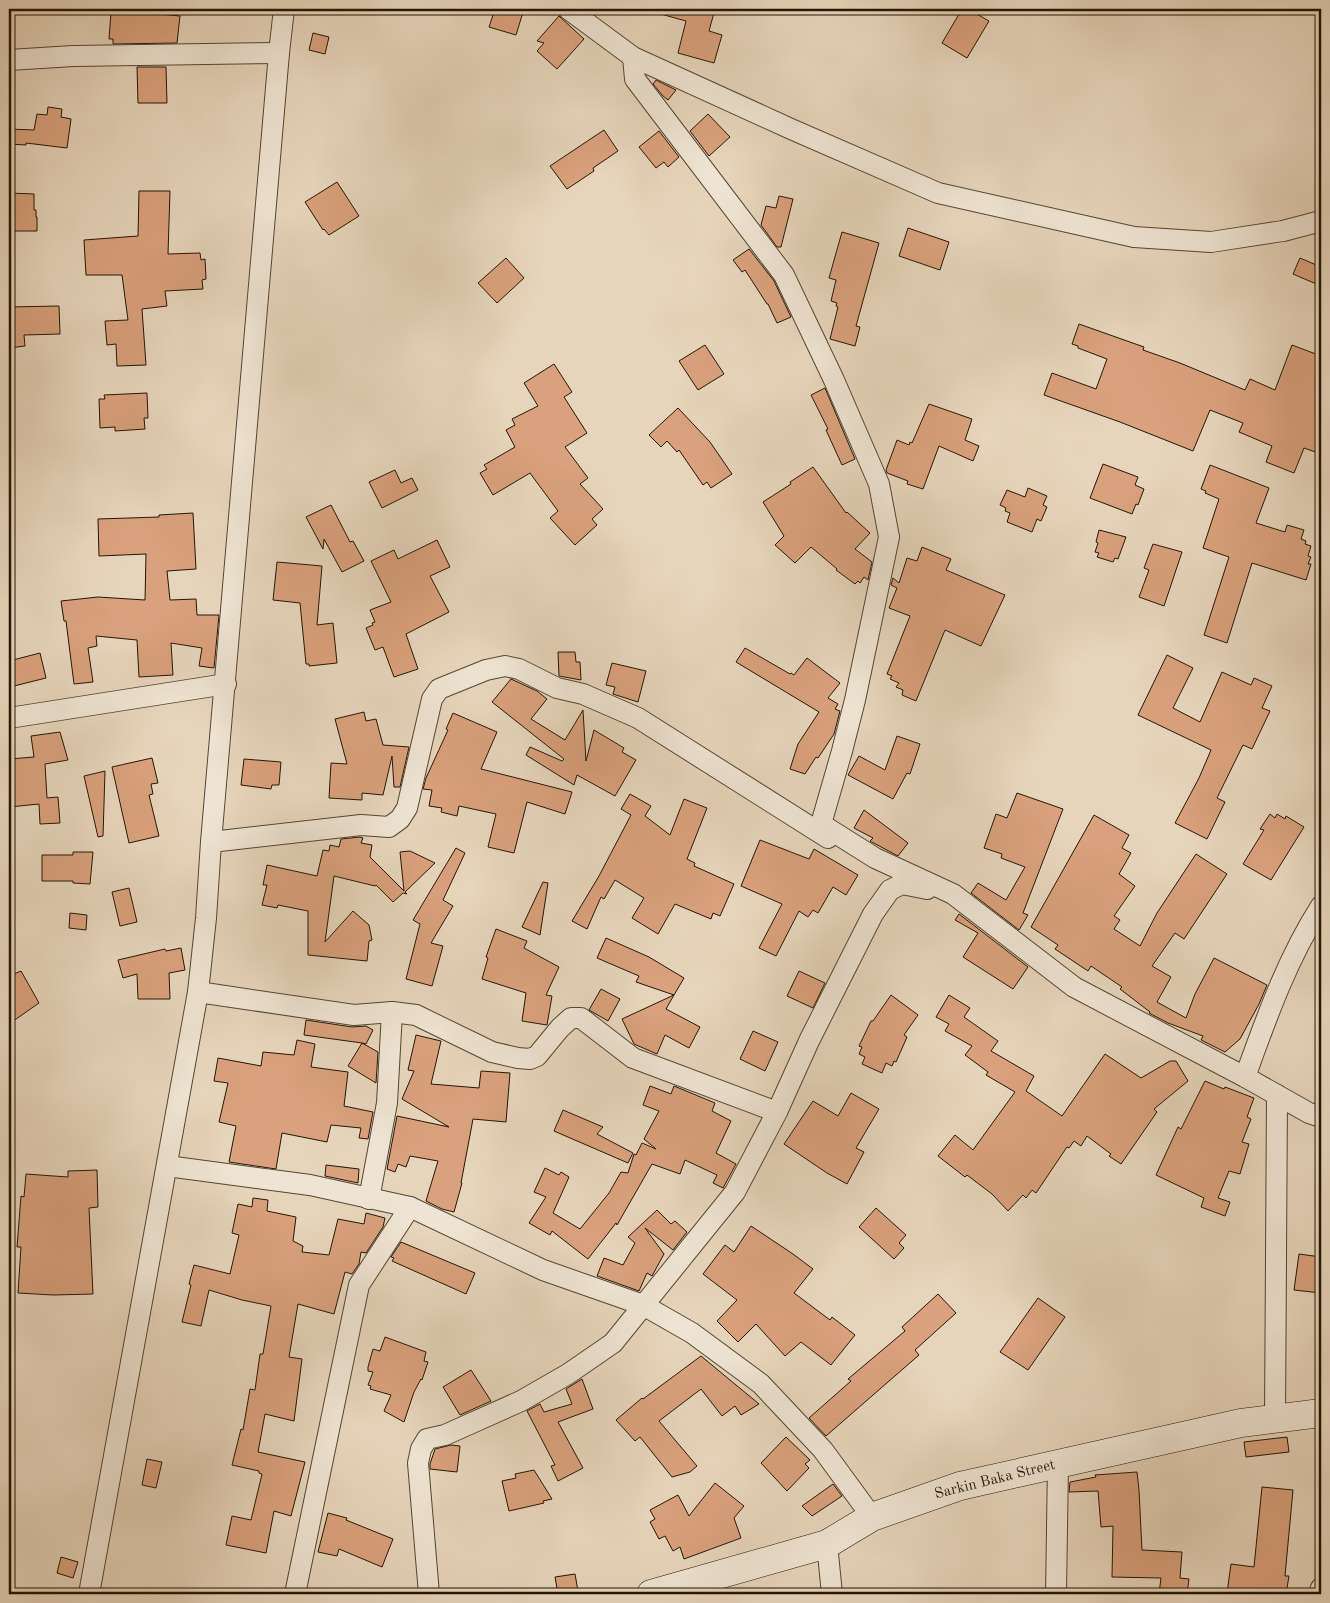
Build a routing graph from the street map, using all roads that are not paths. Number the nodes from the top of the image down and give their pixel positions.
1 (284, 9) edge
2 (568, 9) edge
3 (279, 53) junction
4 (633, 56) junction
5 (9, 60) edge
6 (1321, 221) edge
7 (226, 684) junction
8 (9, 718) edge
9 (212, 842) junction
10 (902, 884) junction
11 (953, 894) junction
12 (1321, 906) edge
13 (198, 992) junction
14 (392, 1012) junction
15 (1245, 1077) junction
16 (1277, 1095) junction
17 (777, 1112) junction
18 (1321, 1117) edge
19 (167, 1166) junction
20 (369, 1199) junction
21 (410, 1207) junction
22 (643, 1305) junction
23 (1321, 1414) edge
24 (1275, 1419) junction
25 (1058, 1464) junction
26 (872, 1517) junction
27 (827, 1544) junction
28 (1321, 1588) edge
29 (89, 1594) edge
30 (295, 1594) edge
31 (429, 1594) edge
32 (651, 1594) edge
33 (832, 1594) edge
34 (1056, 1594) edge
35 (1319, 1594) edge

1 - 3 street
2 - 4 street
3 - 5 street
3 - 7 street
4 - 6 street
4 - 11 street
7 - 8 street
7 - 9 street
9 - 10 street
9 - 13 street
10 - 11 street
10 - 17 street
11 - 15 street
12 - 15 street
13 - 14 street
13 - 19 street
14 - 17 street
14 - 20 street
15 - 16 street
16 - 18 street
16 - 24 street
17 - 22 street
19 - 20 street
19 - 29 street
20 - 21 street
21 - 22 street
21 - 30 street
22 - 26 street
22 - 31 street
23 - 24 street, Sarkin Baka Street
24 - 25 street, Sarkin Baka Street
25 - 26 street, Sarkin Baka Street
25 - 34 street
26 - 27 street, Sarkin Baka Street
27 - 32 street, Sarkin Baka Street
27 - 33 street
28 - 35 street

